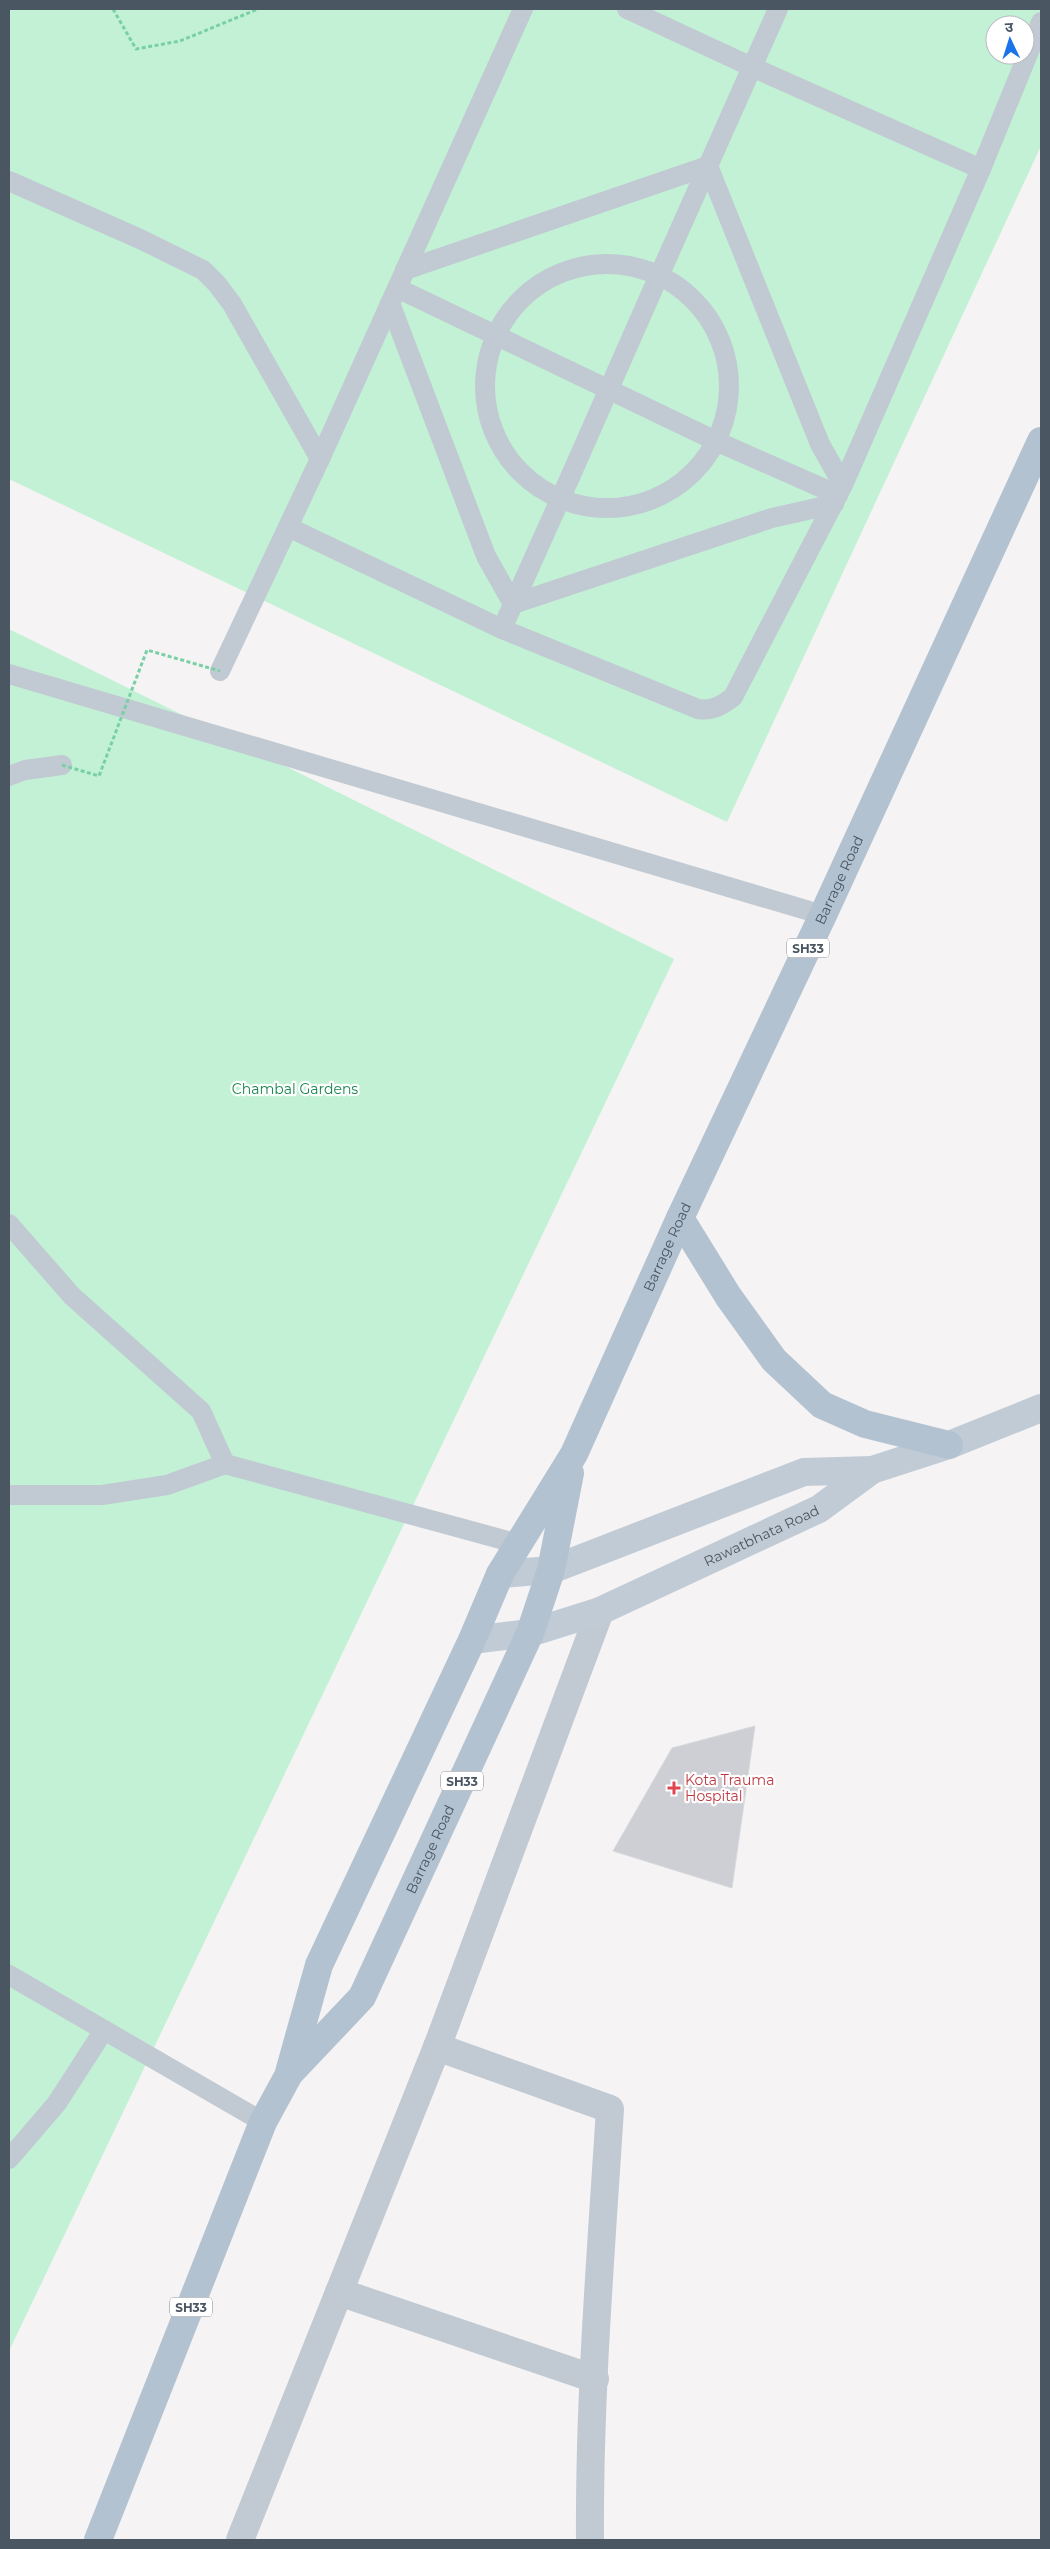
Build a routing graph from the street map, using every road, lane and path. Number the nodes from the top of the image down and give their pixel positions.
1 (113, 9) edge
2 (258, 9) edge
3 (523, 9) edge
4 (628, 9) edge
5 (778, 9) edge
6 (1041, 22) edge
7 (752, 68) junction
8 (708, 166) junction
9 (981, 169) junction
10 (9, 181) edge
11 (656, 282) junction
12 (398, 287) junction
13 (494, 334) junction
14 (1041, 441) edge
15 (718, 442) junction
16 (320, 459) junction
17 (838, 495) junction
18 (559, 502) junction
19 (288, 527) junction
20 (513, 604) junction
21 (502, 629) junction
22 (220, 671) joint
23 (9, 674) edge
24 (62, 765) joint
25 (9, 776) edge
26 (823, 915) junction
27 (680, 1218) junction
28 (9, 1224) edge
29 (1041, 1408) edge
30 (949, 1445) junction
31 (574, 1454) junction
32 (225, 1464) junction
33 (872, 1470) junction
34 (9, 1495) edge
35 (519, 1544) junction
36 (550, 1570) junction
37 (500, 1574) junction
38 (600, 1611) junction
39 (530, 1633) junction
40 (472, 1640) junction
41 (9, 1975) edge
42 (104, 2030) junction
43 (436, 2048) junction
44 (288, 2076) junction
45 (263, 2122) junction
46 (9, 2159) edge
47 (339, 2292) junction
48 (595, 2379) junction
49 (98, 2540) edge
50 (240, 2540) edge
51 (590, 2540) edge

1 - 2 path
3 - 12 lane
4 - 7 lane
5 - 7 lane
6 - 9 lane
7 - 8 lane
7 - 9 lane
8 - 11 lane
8 - 12 lane
8 - 17 lane
9 - 17 lane
10 - 16 lane
11 - 13 lane
11 - 15 lane
11 - 18 lane, bridge
12 - 13 lane
12 - 16 lane
12 - 20 lane
13 - 15 lane
13 - 18 lane
14 - 26 main road, Barrage Road / SH33
15 - 17 lane
15 - 18 lane
16 - 19 lane
17 - 20 lane
17 - 21 lane
18 - 20 lane
19 - 21 lane
19 - 22 lane
20 - 21 lane
22 - 24 path, bridge
23 - 26 lane
24 - 25 lane
26 - 27 main road, Barrage Road / SH33
27 - 30 main road
27 - 31 main road, Barrage Road / SH33
28 - 32 lane
29 - 30 main road, Rawatbhata Road
30 - 33 main road, Rawatbhata Road
31 - 35 main road, Barrage Road / SH33
31 - 36 main road, Barrage Road / SH33
32 - 34 lane
32 - 35 lane
33 - 36 main road
33 - 38 main road, Rawatbhata Road
35 - 37 main road, Barrage Road / SH33
36 - 37 main road
36 - 39 main road, Barrage Road / SH33
37 - 40 main road, Barrage Road / SH33
38 - 39 main road, Rawatbhata Road
38 - 43 street
39 - 40 main road, Rawatbhata Road
39 - 44 main road, Barrage Road / SH33
40 - 44 main road, SH33
41 - 42 lane
42 - 45 lane
42 - 46 lane
43 - 47 street
43 - 48 street
44 - 45 main road, SH33
45 - 49 main road, SH33
47 - 48 street
47 - 50 street
48 - 51 street

